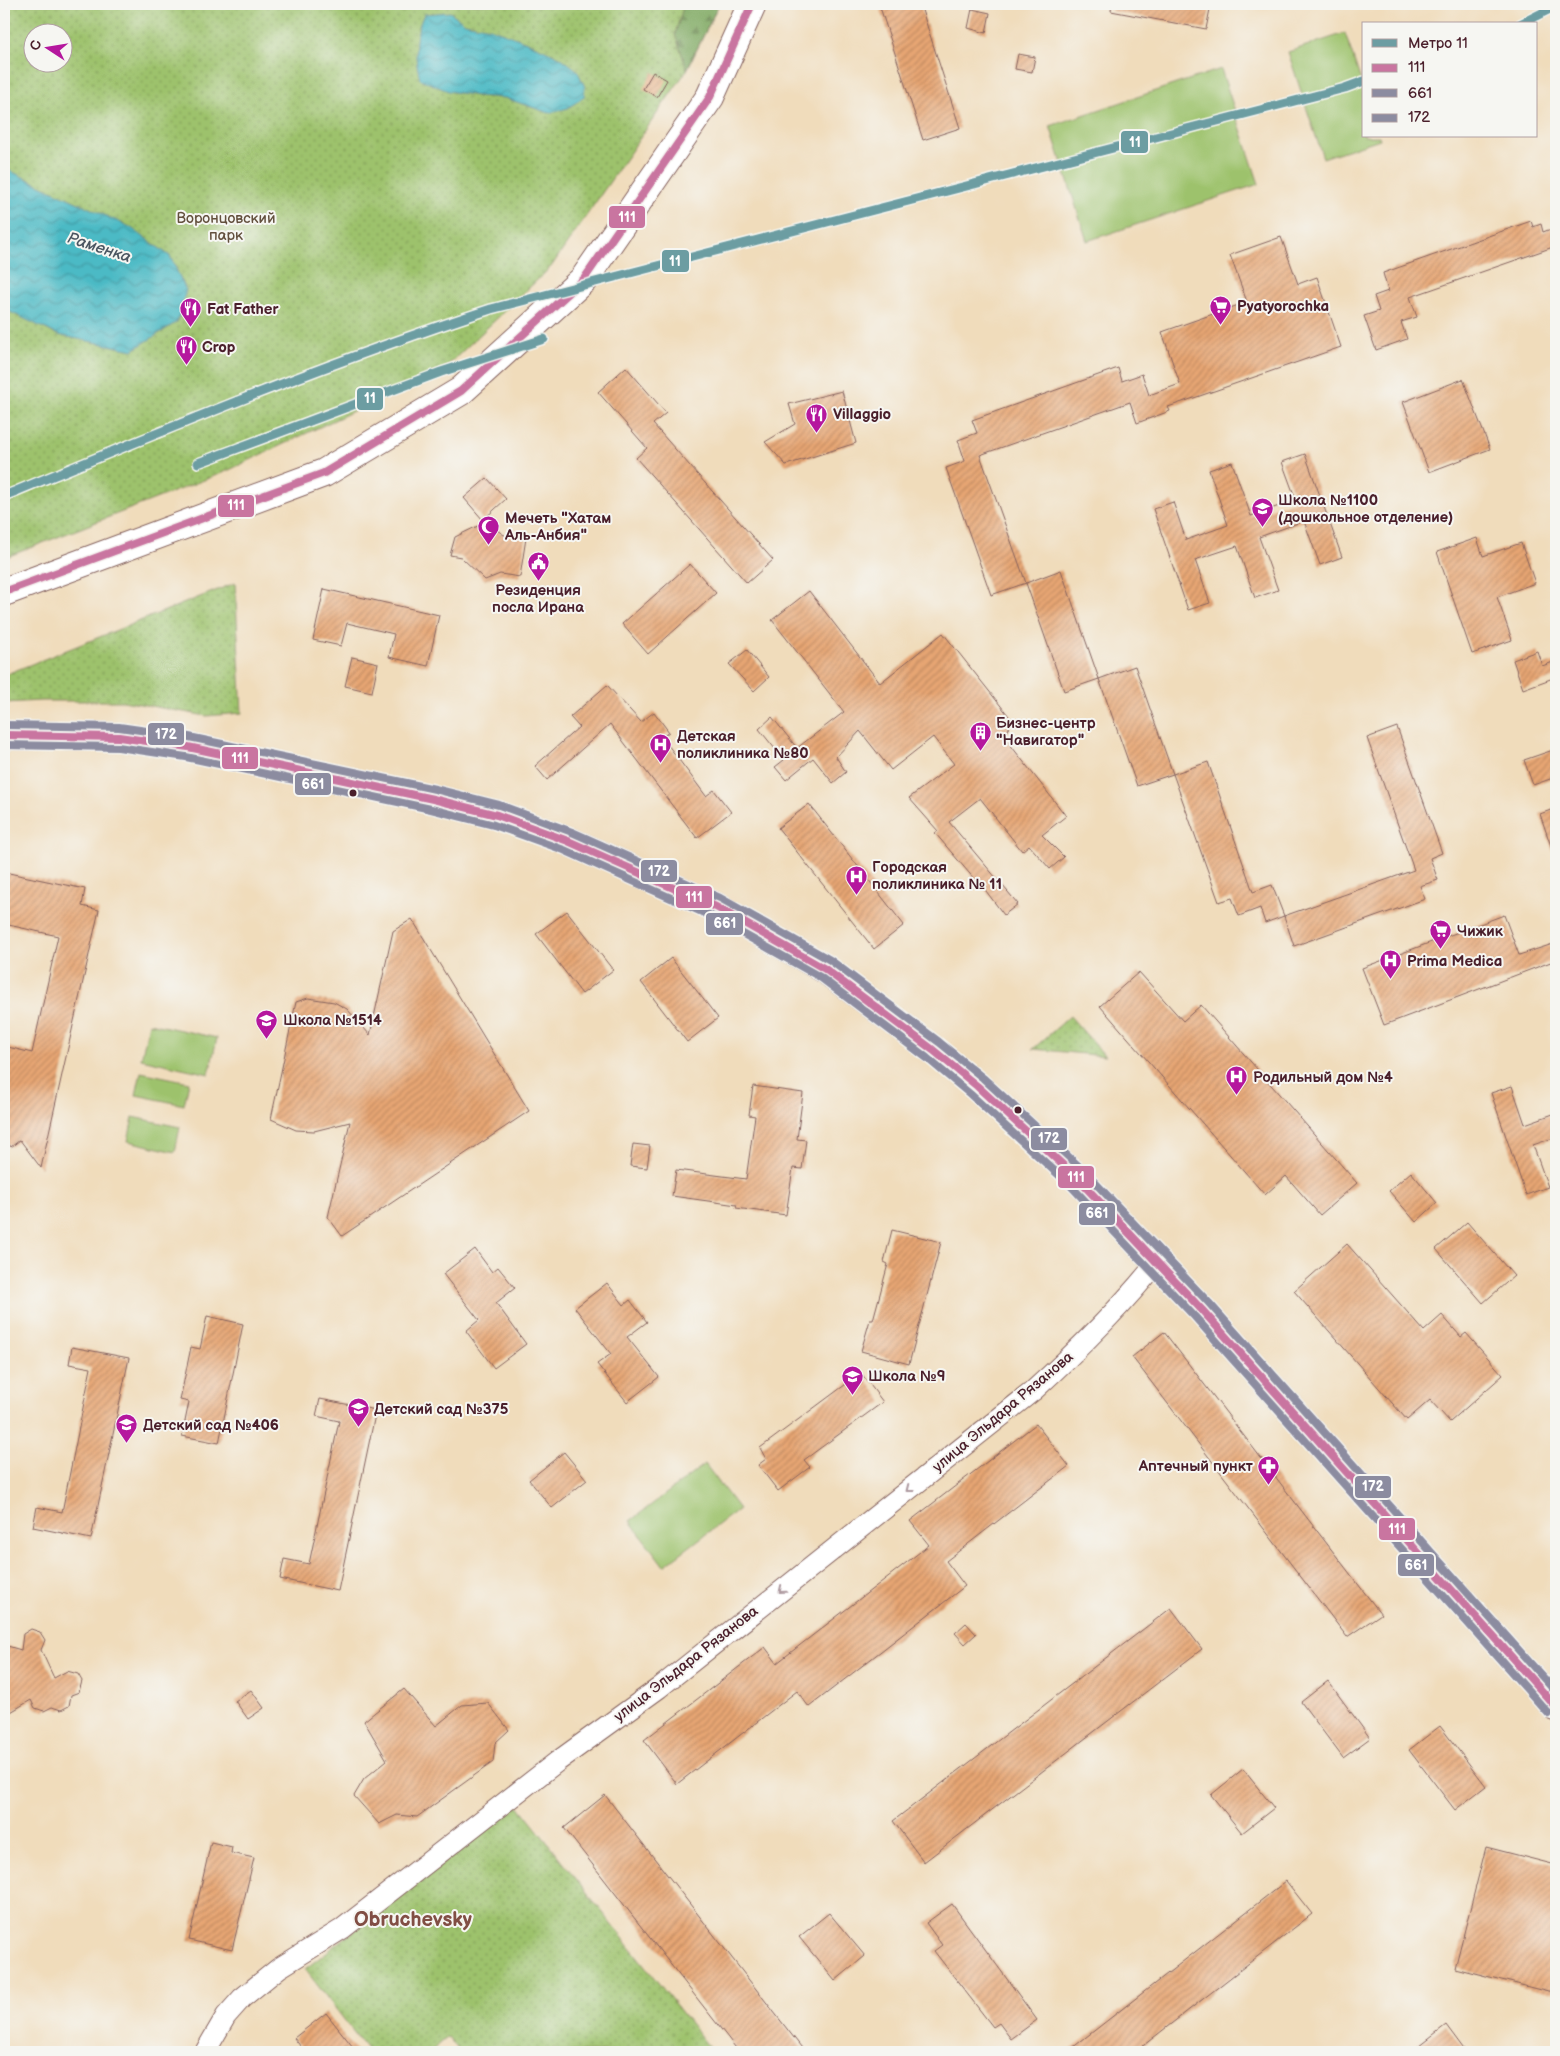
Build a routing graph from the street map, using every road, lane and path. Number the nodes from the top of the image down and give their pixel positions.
1 (752, 4) edge
2 (4, 592) edge
3 (4, 735) edge
4 (1158, 1261) junction
5 (1556, 1707) edge
6 (205, 2052) edge

1 - 2 street
3 - 4 street
4 - 5 street
4 -> 6 street, улица Эльдара Рязанова

